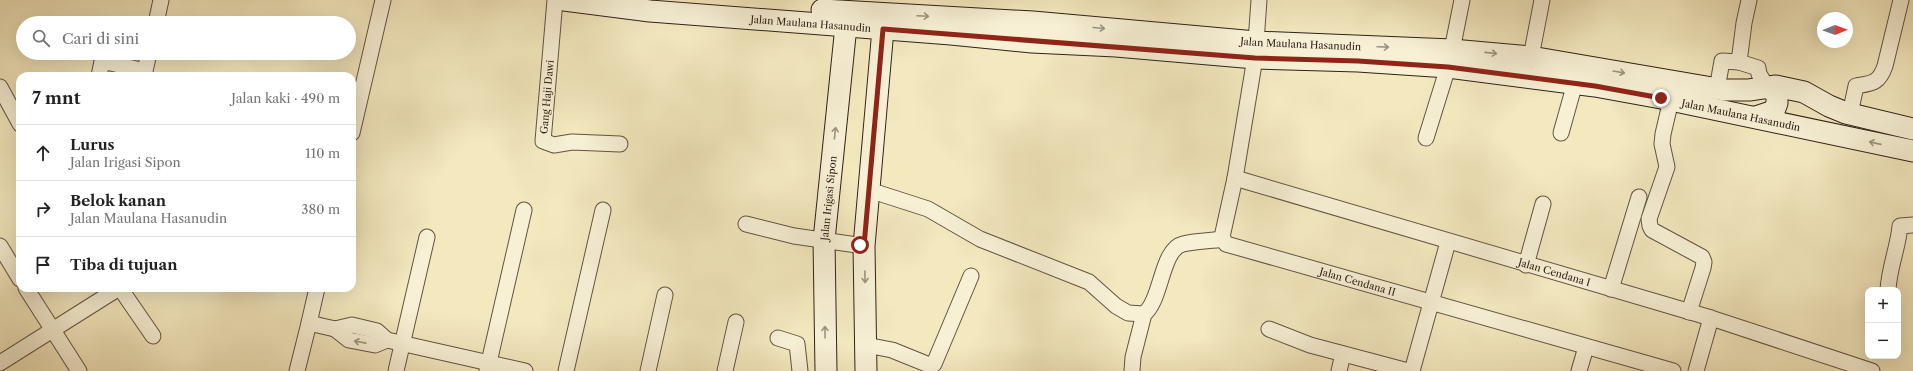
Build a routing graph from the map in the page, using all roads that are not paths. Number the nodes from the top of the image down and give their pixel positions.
1 (161, 0) edge
2 (556, 0) edge
3 (564, 0) edge
4 (678, 0) edge
5 (1258, 0) edge
6 (1462, 0) edge
7 (1542, 0) edge
8 (1749, 0) edge
9 (1901, 0) edge
10 (383, 3) edge
11 (850, 13) edge
12 (883, 14) edge
13 (158, 16) edge
14 (1257, 39) junction
15 (1531, 57) junction
16 (1450, 58) junction
17 (102, 60) edge
18 (102, 60) edge
19 (147, 60) edge
20 (1739, 62) junction
21 (100, 72) edge
22 (1575, 83) junction
23 (0, 87) edge
24 (1767, 87) junction
25 (1717, 88) junction
26 (1812, 96) junction
27 (1671, 100) junction
28 (1850, 114) junction
29 (356, 116) edge
30 (16, 117) edge
31 (1756, 117) junction
32 (1798, 126) junction
33 (1913, 129) edge
34 (1562, 133) dead end
35 (1426, 138) dead end
36 (620, 144) dead end
37 (1913, 151) edge
38 (1234, 178) junction
39 (869, 190) junction
40 (1639, 197) dead end
41 (1543, 204) dead end
42 (524, 210) dead end
43 (603, 210) dead end
44 (746, 224) dead end
45 (1913, 225) edge
46 (427, 237) dead end
47 (826, 240) junction
48 (1223, 240) junction
49 (1448, 242) junction
50 (0, 246) edge
51 (862, 246) junction
52 (1526, 264) junction
53 (16, 272) edge
54 (971, 276) dead end
55 (1888, 287) edge
56 (1611, 289) junction
57 (28, 292) edge
58 (114, 292) edge
59 (123, 292) edge
60 (316, 292) edge
61 (665, 295) dead end
62 (1431, 302) junction
63 (1689, 312) junction
64 (1144, 314) junction
65 (1711, 318) junction
66 (736, 322) dead end
67 (309, 324) junction
68 (1269, 329) dead end
69 (52, 330) junction
70 (153, 336) dead end
71 (778, 338) dead end
72 (403, 343) junction
73 (866, 345) junction
74 (1586, 347) junction
75 (1343, 354) junction
76 (0, 363) edge
77 (1869, 365) edge
78 (488, 367) edge
79 (79, 371) edge
80 (297, 371) edge
81 (396, 371) edge
82 (525, 371) edge
83 (566, 371) edge
84 (648, 371) edge
85 (725, 371) edge
86 (800, 371) edge
87 (826, 371) edge
88 (866, 371) edge
89 (1132, 371) edge
90 (1339, 371) edge
91 (1408, 371) edge
92 (1412, 371) edge
93 (1580, 371) edge
94 (1673, 371) edge
95 (1696, 371) edge

1 - 13 street
2 - 36 street, Gang Haji Dawi
3 - 11 street, Jalan Maulana Hasanudin
4 - 11 street, Jalan Maulana Hasanudin
5 - 14 street
6 - 16 street
7 - 15 street
8 - 20 street
9 - 28 street
10 - 29 street
11 - 12 street, Jalan Maulana Hasanudin
47 -> 11 street, Jalan Irigasi Sipon
12 - 14 street, Jalan Maulana Hasanudin
12 - 39 street
14 - 16 street, Jalan Maulana Hasanudin
14 - 38 street
16 -> 15 street, Jalan Maulana Hasanudin
15 -> 25 street, Jalan Maulana Hasanudin
16 - 22 street, Jalan Maulana Hasanudin
16 - 35 street
17 - 21 street
18 - 19 street
20 - 24 street
20 - 25 street
22 - 27 street, Jalan Maulana Hasanudin
22 - 34 street
23 - 30 street
24 - 25 street, Jalan Maulana Hasanudin
24 - 26 street, Jalan Maulana Hasanudin
24 - 31 street
26 - 28 street, Jalan Maulana Hasanudin
26 - 32 street
27 - 31 street, Jalan Maulana Hasanudin
27 - 63 street
28 - 33 street, Jalan Maulana Hasanudin
31 - 32 street, Jalan Maulana Hasanudin
37 -> 32 street, Jalan Maulana Hasanudin
38 - 48 street
38 - 49 street, Jalan Cendana I
39 - 51 street
39 - 64 street
40 - 56 street
41 - 52 street
42 - 78 street
43 - 83 street
44 - 47 street
45 - 55 street
46 - 72 street
47 - 51 street
87 -> 47 street, Jalan Irigasi Sipon
48 - 62 street, Jalan Cendana II
48 - 64 street
49 - 52 street, Jalan Cendana I
49 - 62 street
50 - 53 street
51 -> 73 street
52 - 56 street, Jalan Cendana I
54 - 73 street
56 - 63 street, Jalan Cendana I
57 - 69 street
58 - 69 street
59 - 70 street
60 - 67 street
61 - 84 street
62 - 74 street, Jalan Cendana II
62 - 92 street
63 - 65 street, Jalan Cendana I
64 - 89 street
65 - 77 street, Jalan Cendana I
65 - 95 street
66 - 85 street
67 - 72 street
67 - 80 street
68 - 75 street
69 - 76 street
69 - 79 street
71 - 86 street
72 - 78 street
72 - 81 street
73 - 88 street
74 - 93 street
74 - 94 street, Jalan Cendana II
75 - 90 street
75 - 91 street
78 - 82 street

